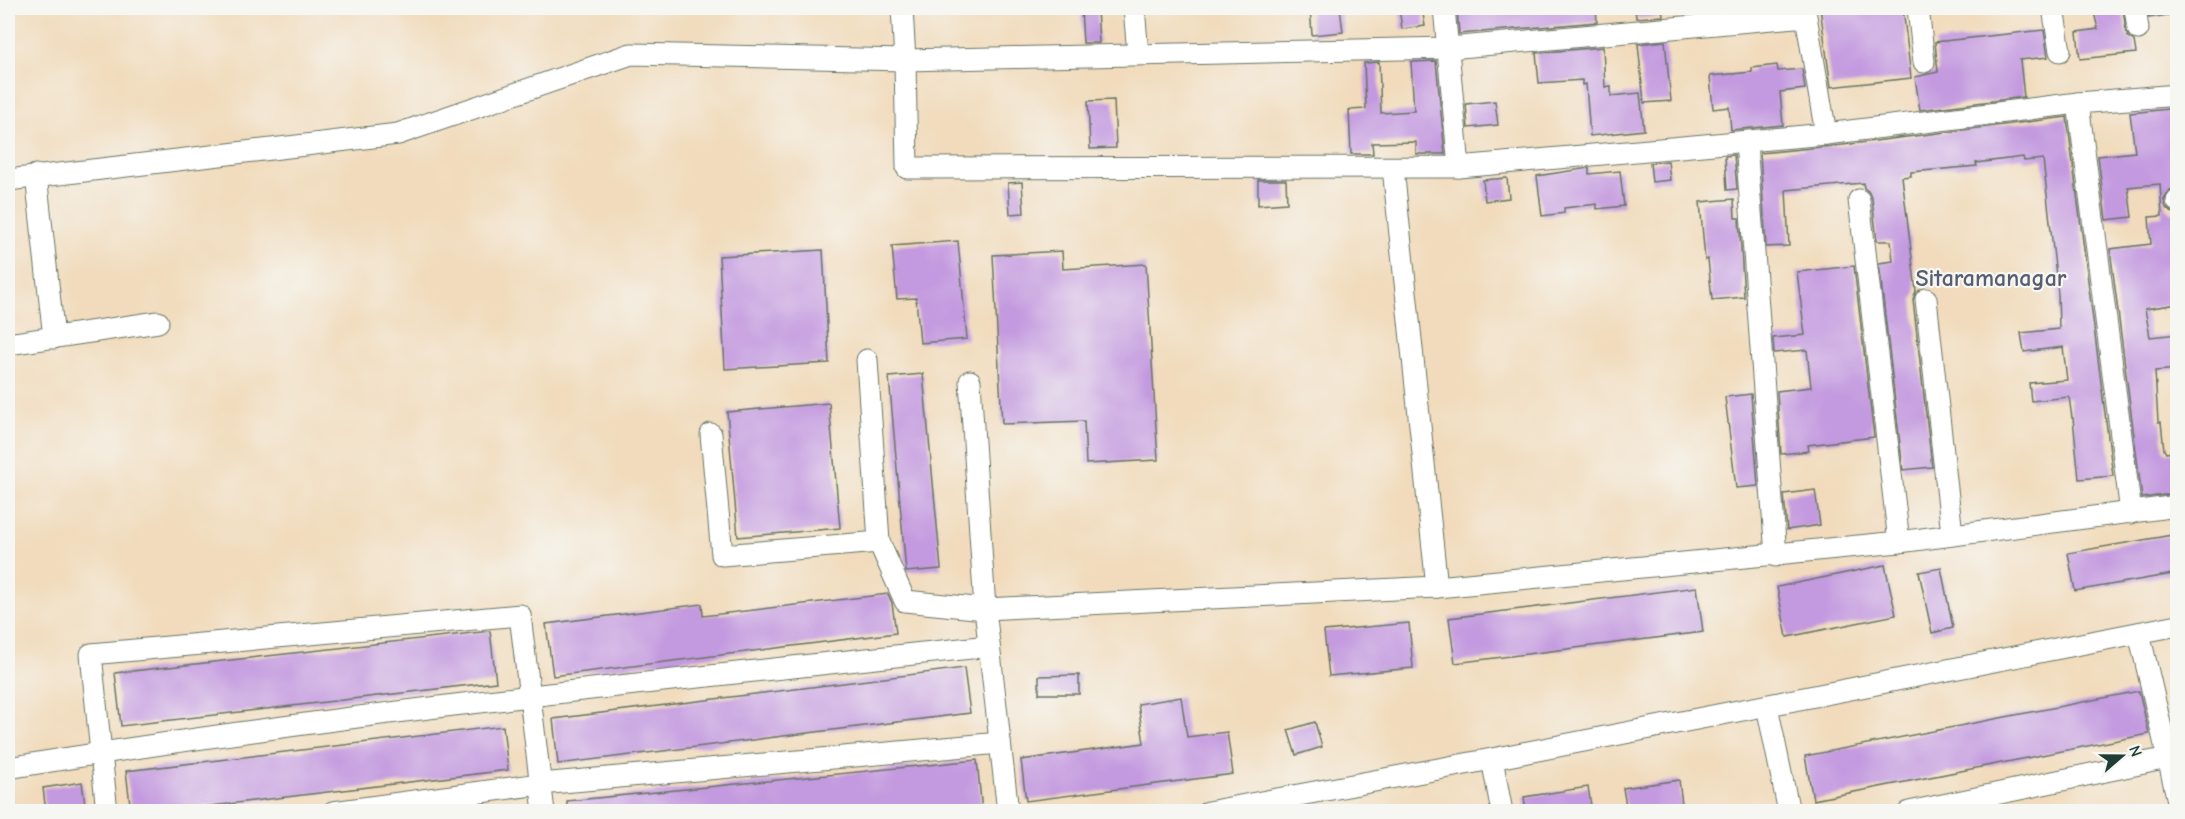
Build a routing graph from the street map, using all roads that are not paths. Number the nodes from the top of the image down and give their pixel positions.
1 (902, 8) edge
2 (1134, 8) edge
3 (1444, 8) edge
4 (1918, 8) edge
5 (2053, 8) edge
6 (2135, 8) edge
7 (2138, 29) dead end
8 (1449, 48) junction
9 (2060, 51) dead end
10 (1138, 54) junction
11 (905, 60) junction
12 (1924, 62) dead end
13 (2178, 95) edge
14 (2078, 103) junction
15 (1826, 134) junction
16 (1746, 142) junction
17 (1459, 167) junction
18 (1393, 168) junction
19 (36, 176) junction
20 (8, 180) edge
21 (1859, 200) dead end
22 (1926, 299) dead end
23 (158, 322) dead end
24 (54, 338) junction
25 (8, 345) edge
26 (867, 360) dead end
27 (970, 381) dead end
28 (711, 434) dead end
29 (2178, 506) edge
30 (2131, 513) junction
31 (1952, 534) junction
32 (879, 542) junction
33 (1899, 542) junction
34 (1776, 556) junction
35 (1437, 587) junction
36 (985, 609) junction
37 (2178, 625) edge
38 (2139, 633) junction
39 (989, 646) junction
40 (529, 696) junction
41 (1767, 706) junction
42 (1000, 743) junction
43 (102, 753) junction
44 (2168, 758) junction
45 (1492, 759) junction
46 (8, 768) edge
47 (540, 784) junction
48 (2178, 801) edge
49 (107, 812) edge
50 (333, 812) edge
51 (544, 812) edge
52 (1008, 812) edge
53 (1208, 812) edge
54 (1502, 812) edge
55 (1789, 812) edge
56 (1909, 812) edge

1 - 11 street
2 - 10 street
3 - 8 street
4 - 12 street
5 - 9 street
6 - 7 street
8 - 10 street
8 - 15 street
8 - 17 street
10 - 11 street
11 - 18 street
11 - 19 street
13 - 14 street
14 - 15 street
14 - 30 street
15 - 16 street
16 - 17 street
16 - 34 street
17 - 18 street
18 - 35 street
19 - 20 street
19 - 24 street
21 - 33 street
22 - 31 street
23 - 24 street
24 - 25 street
26 - 32 street
27 - 36 street
28 - 32 street
29 - 30 street
30 - 31 street
31 - 33 street
32 - 36 street
33 - 34 street
34 - 35 street
35 - 36 street
36 - 39 street
37 - 38 street
38 - 41 street
38 - 44 street
39 - 40 street
39 - 42 street
40 - 43 street
40 - 43 street
40 - 47 street
41 - 45 street
41 - 55 street
42 - 47 street
42 - 52 street
43 - 46 street
43 - 49 street
44 - 48 street
44 - 56 street
45 - 53 street
45 - 54 street
47 - 50 street
47 - 51 street

